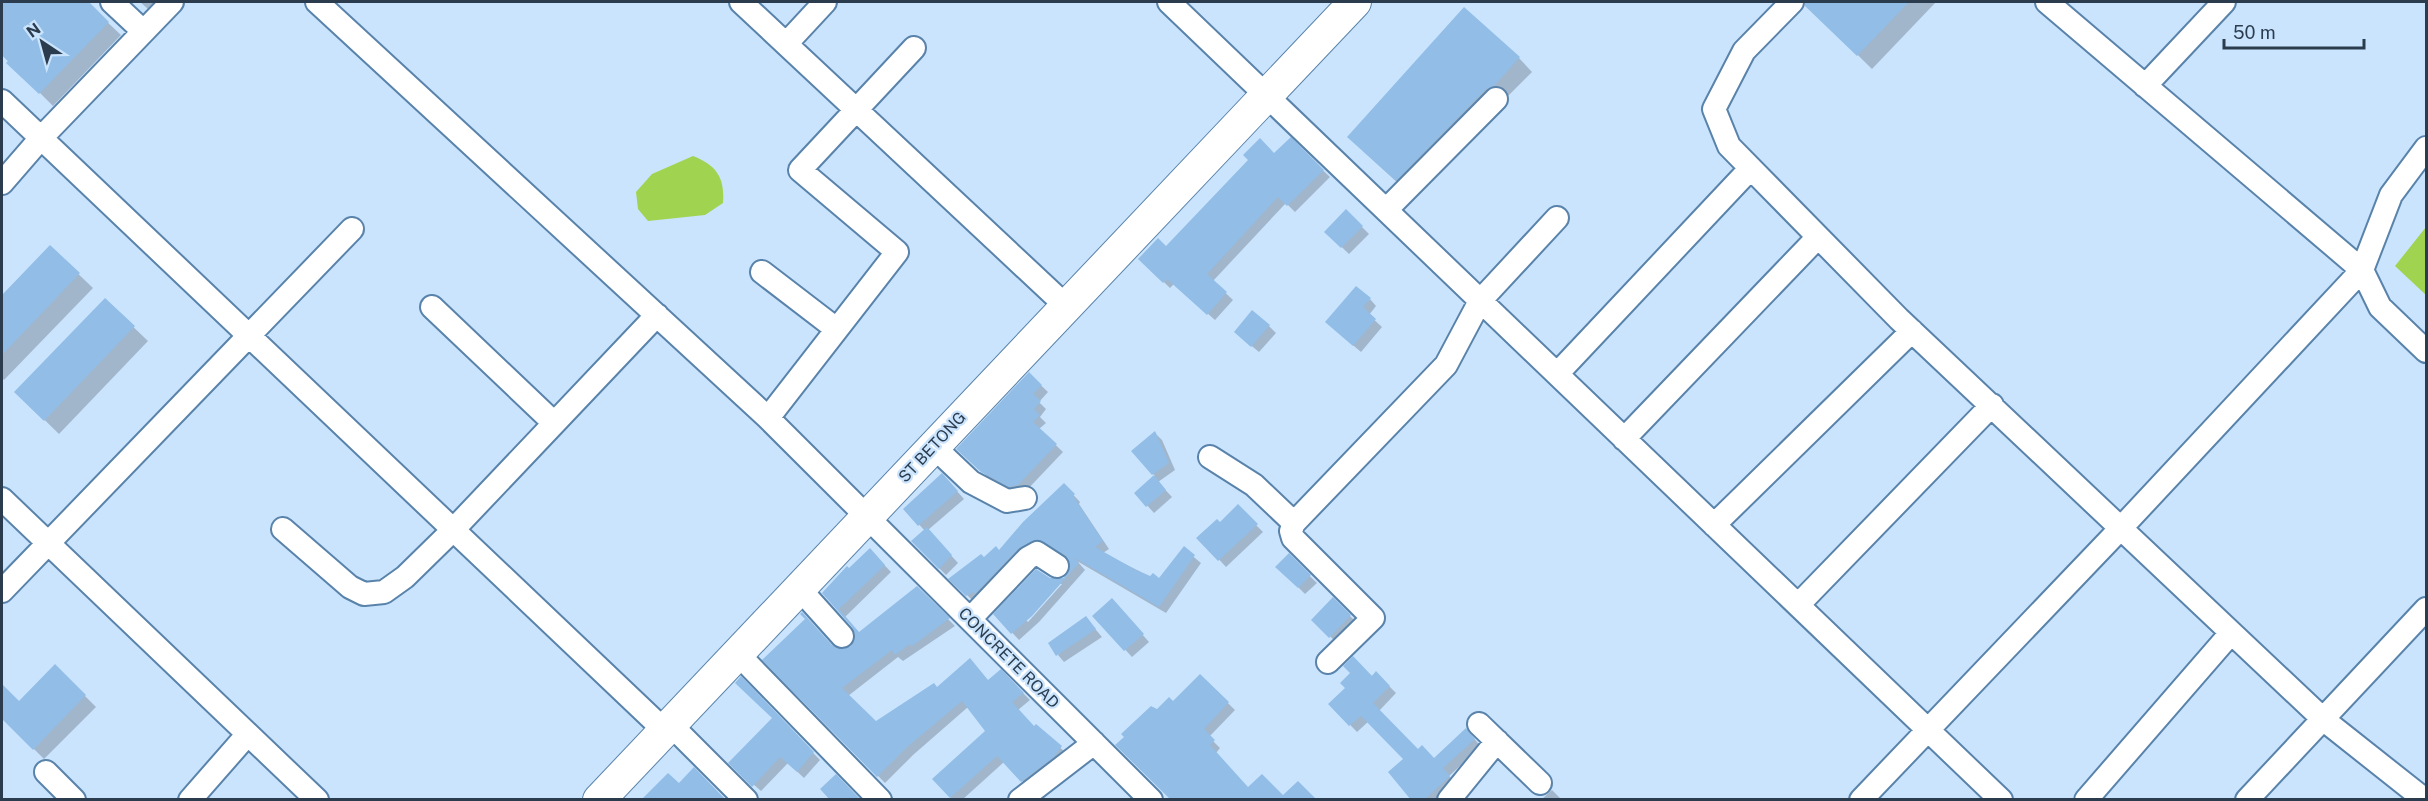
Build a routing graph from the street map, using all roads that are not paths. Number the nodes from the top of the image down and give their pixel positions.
1 (112, 2) edge
2 (172, 2) edge
3 (317, 2) edge
4 (741, 2) edge
5 (825, 2) edge
6 (1169, 2) edge
7 (1355, 2) edge
8 (1792, 2) edge
9 (2047, 2) edge
10 (2224, 2) edge
11 (143, 31) junction
12 (786, 44) junction
13 (914, 48) dead end
14 (2145, 86) junction
15 (1266, 95) junction
16 (1496, 99) dead end
17 (2, 101) edge
18 (856, 109) junction
19 (41, 138) junction
20 (2427, 148) edge
21 (1750, 169) junction
22 (2, 183) edge
23 (1386, 210) junction
24 (1557, 218) dead end
25 (352, 230) dead end
26 (1818, 237) junction
27 (2362, 270) junction
28 (762, 272) dead end
29 (1480, 301) junction
30 (1066, 306) junction
31 (432, 307) dead end
32 (657, 315) junction
33 (836, 328) junction
34 (1912, 331) junction
35 (249, 336) junction
36 (2427, 351) edge
37 (1557, 374) junction
38 (1992, 405) junction
39 (768, 418) junction
40 (554, 423) junction
41 (1624, 439) junction
42 (933, 446) junction
43 (1210, 457) dead end
44 (1025, 498) dead end
45 (2, 499) edge
46 (866, 517) junction
47 (1294, 523) junction
48 (1714, 525) junction
49 (2121, 528) junction
50 (283, 529) dead end
51 (453, 530) junction
52 (48, 543) junction
53 (1057, 566) dead end
54 (798, 587) junction
55 (2, 591) edge
56 (1798, 605) junction
57 (2427, 609) edge
58 (970, 619) junction
59 (2231, 633) junction
60 (842, 636) dead end
61 (737, 653) junction
62 (1328, 662) dead end
63 (2324, 720) junction
64 (1479, 724) dead end
65 (667, 727) junction
66 (1928, 730) junction
67 (247, 735) junction
68 (1497, 741) junction
69 (1094, 743) junction
70 (46, 772) dead end
71 (1540, 783) dead end
72 (74, 800) edge
73 (190, 800) edge
74 (317, 800) edge
75 (599, 800) edge
76 (746, 800) edge
77 (880, 800) edge
78 (1020, 800) edge
79 (1151, 800) edge
80 (1449, 800) edge
81 (1861, 800) edge
82 (2001, 800) edge
83 (2086, 800) edge
84 (2247, 800) edge
85 (2425, 800) edge

1 - 11 street
2 - 11 street
3 - 32 street, CONCRETE ROAD
4 - 12 street
5 - 12 street
6 - 15 street
7 - 15 street, ST BETONG
8 - 21 street
9 - 14 street
10 - 14 street
11 - 19 street
12 - 18 street
13 - 18 street
14 - 27 street
15 - 23 street
15 - 30 street, ST BETONG
16 - 23 street
17 - 19 street
18 - 30 street
18 - 33 street
19 - 22 street
19 - 35 street
20 - 27 street
21 - 26 street
21 - 37 street
23 - 29 street
24 - 29 street
25 - 35 street
26 - 34 street
26 - 41 street
27 - 36 street
27 - 49 street
28 - 33 street
29 - 37 street
29 - 47 street
30 - 42 street, ST BETONG
31 - 40 street
32 - 39 street, CONCRETE ROAD
32 - 40 street
33 - 39 street
34 - 38 street
34 - 48 street
35 - 51 street
35 - 52 street
37 - 41 street
38 - 49 street
38 - 56 street
39 - 46 street, CONCRETE ROAD
40 - 51 street
41 - 48 street
42 - 44 street
42 - 46 street, ST BETONG
43 - 47 street
45 - 52 street
46 - 54 street, ST BETONG
46 - 58 street, CONCRETE ROAD
47 - 62 street
48 - 56 street
49 - 59 street
49 - 66 street
50 - 51 street
51 - 65 street
52 - 55 street
52 - 67 street
53 - 58 street
54 - 60 street
54 - 61 street, ST BETONG
56 - 66 street
57 - 63 street
58 - 69 street, CONCRETE ROAD
59 - 63 street
59 - 83 street
61 - 65 street, ST BETONG
61 - 77 street
63 - 84 street
63 - 85 street
64 - 68 street
65 - 75 street, ST BETONG
65 - 76 street
66 - 81 street
66 - 82 street
67 - 73 street
67 - 74 street
68 - 71 street
68 - 80 street
69 - 78 street
69 - 79 street, CONCRETE ROAD
70 - 72 street

